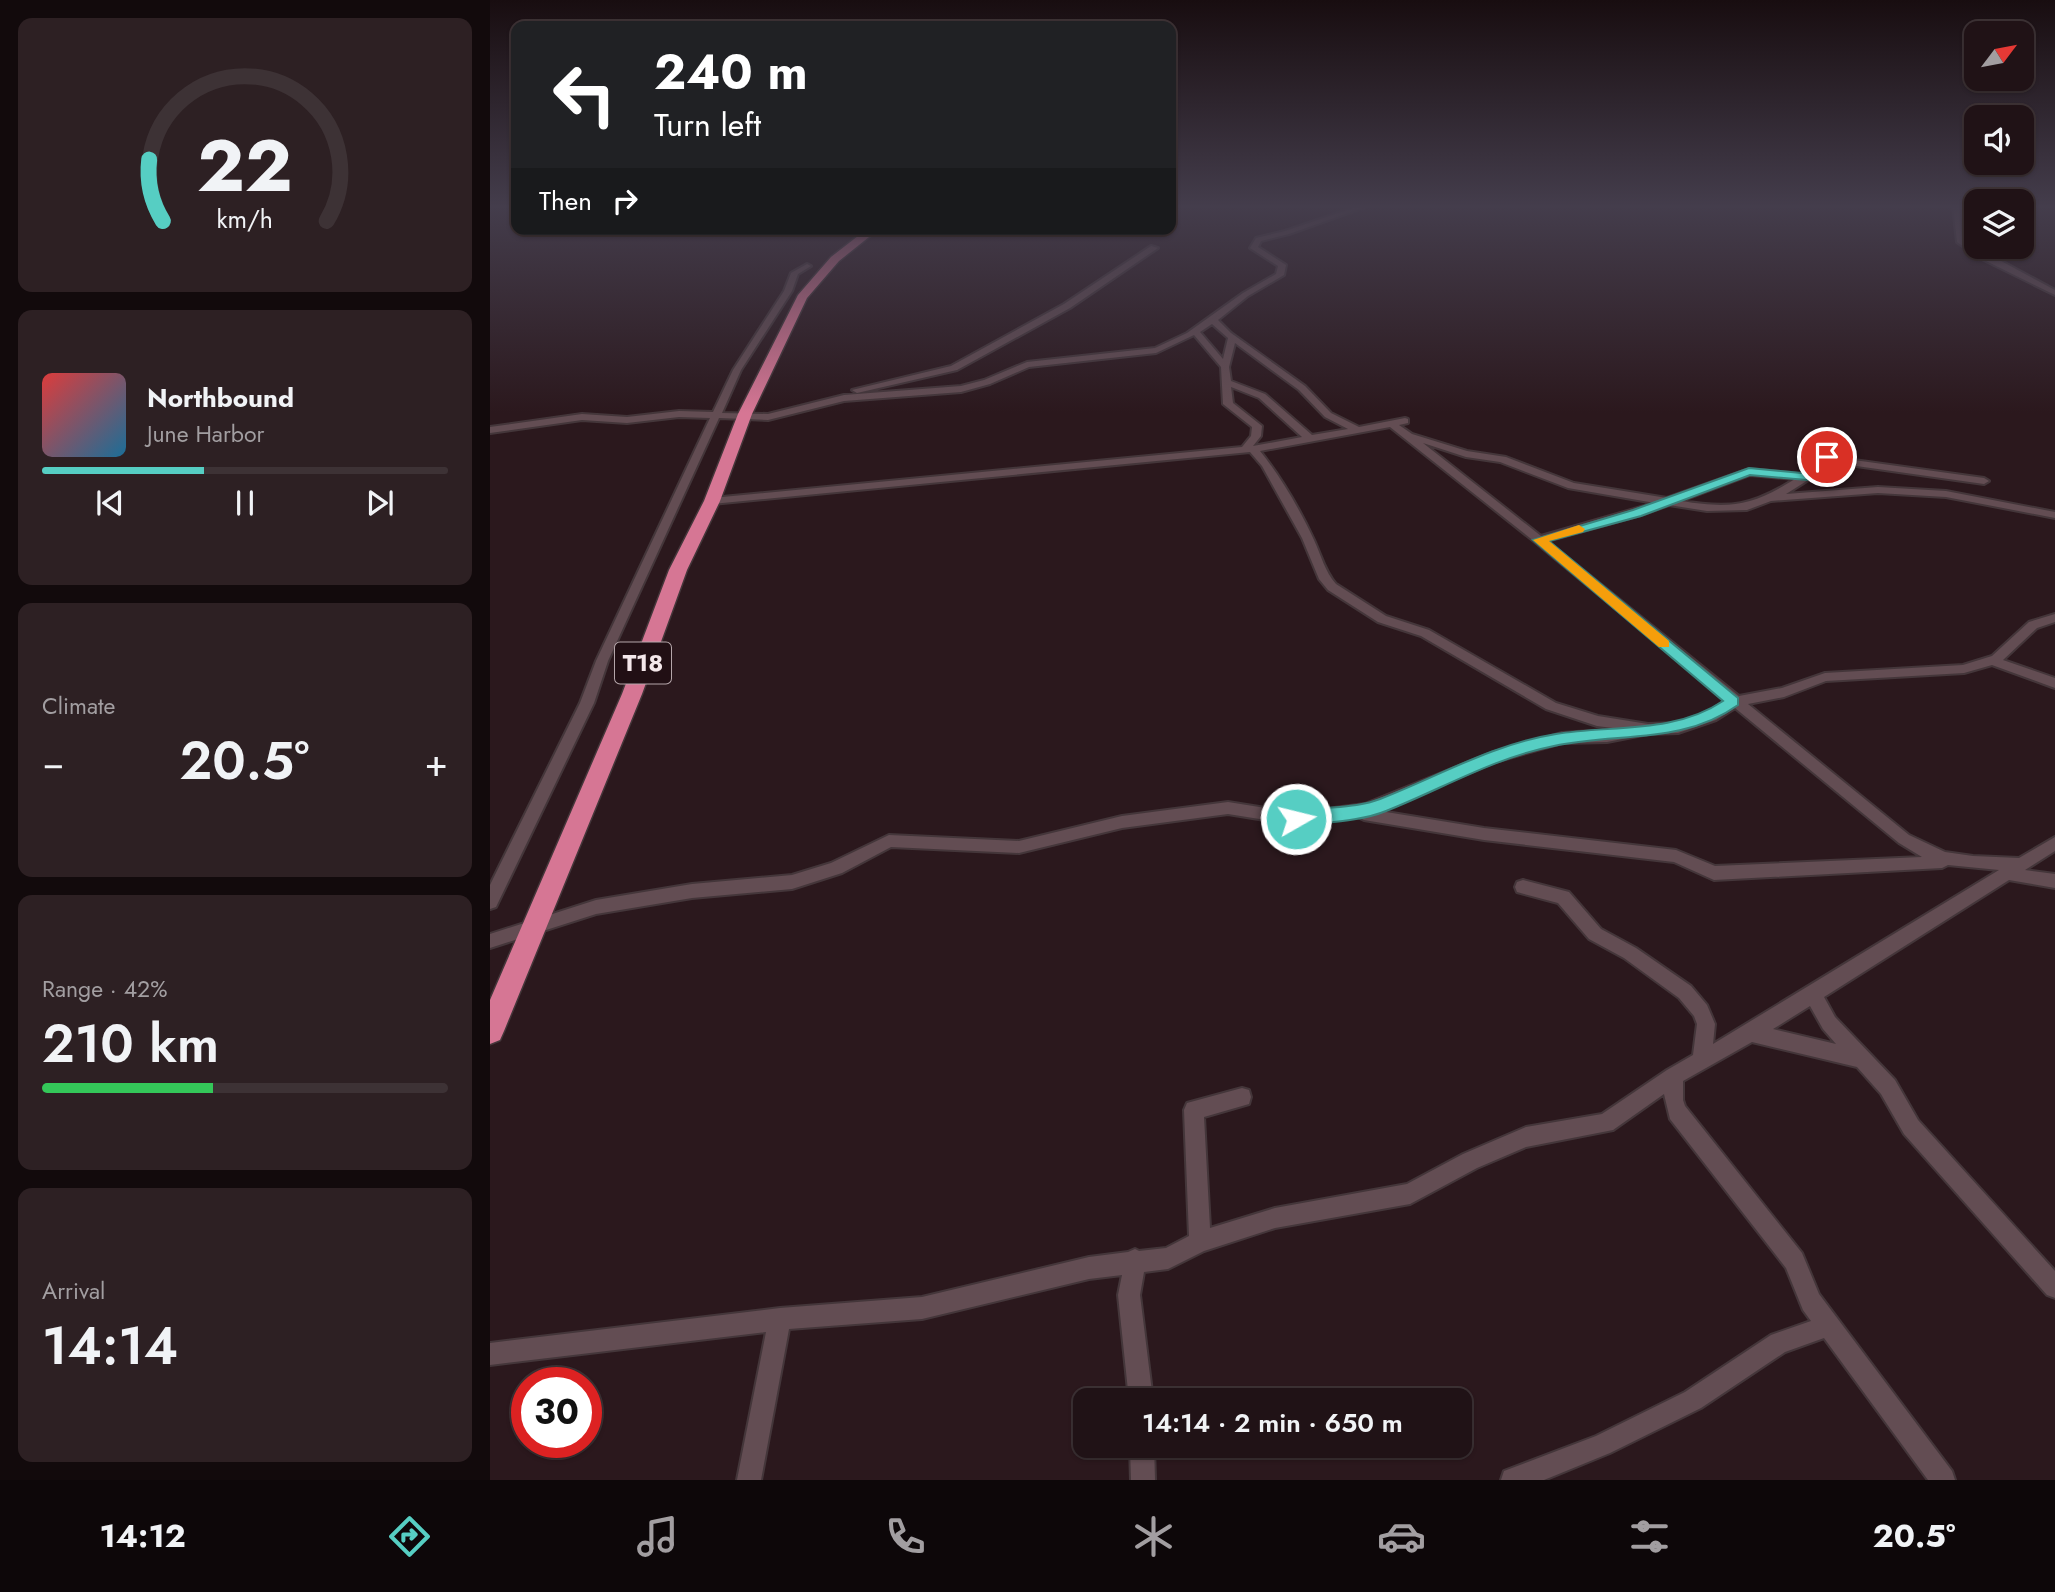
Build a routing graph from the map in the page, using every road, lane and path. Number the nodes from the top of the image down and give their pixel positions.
1 (794, 275) edge
2 (821, 275) edge
3 (1112, 275) edge
4 (1278, 275) edge
5 (2020, 275) edge
6 (2055, 293) edge
7 (1212, 319) junction
8 (1194, 330) junction
9 (1230, 335) junction
10 (1226, 367) junction
11 (1228, 383) junction
12 (830, 401) junction
13 (745, 414) junction
14 (715, 415) junction
15 (1399, 425) junction
16 (490, 430) edge
17 (1359, 430) junction
18 (1310, 439) junction
19 (1250, 449) junction
20 (1803, 477) junction
21 (1984, 481) dead end
22 (1763, 500) junction
23 (712, 501) junction
24 (1664, 503) junction
25 (2055, 515) edge
26 (1539, 540) junction
27 (2055, 618) edge
28 (1991, 660) junction
29 (2055, 683) edge
30 (1733, 702) junction
31 (1648, 729) junction
32 (1349, 811) junction
33 (2055, 843) edge
34 (1948, 861) junction
35 (2012, 868) junction
36 (2055, 881) edge
37 (1523, 887) dead end
38 (490, 902) edge
39 (537, 924) junction
40 (490, 941) edge
41 (1814, 995) junction
42 (490, 1031) edge
43 (1751, 1033) junction
44 (1862, 1059) junction
45 (1702, 1061) junction
46 (1674, 1076) junction
47 (1242, 1097) dead end
48 (1200, 1242) junction
49 (1135, 1260) junction
50 (2055, 1287) edge
51 (780, 1319) junction
52 (1829, 1326) junction
53 (490, 1354) edge
54 (1140, 1388) edge
55 (1142, 1458) edge
56 (749, 1480) edge
57 (1143, 1480) edge
58 (1513, 1480) edge
59 (1943, 1480) edge

1 - 14 street
2 - 13 highway, T18
3 - 12 street
4 - 7 street
5 - 6 street
7 - 8 street
7 - 9 street
8 - 10 street
8 - 12 street
9 - 10 street
9 - 17 street
10 - 11 street
11 - 18 street
11 - 19 street
12 - 13 street
13 - 14 street
13 - 23 highway, T18
14 - 16 street
14 - 38 street
15 - 17 street
15 - 24 street
15 - 26 street
17 - 18 street
18 - 19 street
19 - 23 street
19 - 31 street
20 - 21 street
20 - 22 street
20 - 24 street
22 - 24 street
22 - 25 street
23 - 39 highway, T18
24 - 26 street
26 - 30 street
27 - 28 street
28 - 29 street
28 - 30 street
30 - 31 street
30 - 34 street
31 - 32 street
32 - 34 street
32 - 39 street
33 - 35 street
34 - 35 street
35 - 36 street
35 - 41 street
37 - 45 street
39 - 40 street
39 - 42 highway, T18
41 - 43 street
41 - 44 street
43 - 44 street
43 - 45 street
44 - 50 street
45 - 46 street
46 - 48 street
46 - 52 street
47 - 48 street
48 - 49 street
49 - 51 street
49 - 54 street
51 - 53 street
51 - 56 street
52 - 58 street
52 - 59 street
55 - 57 street

